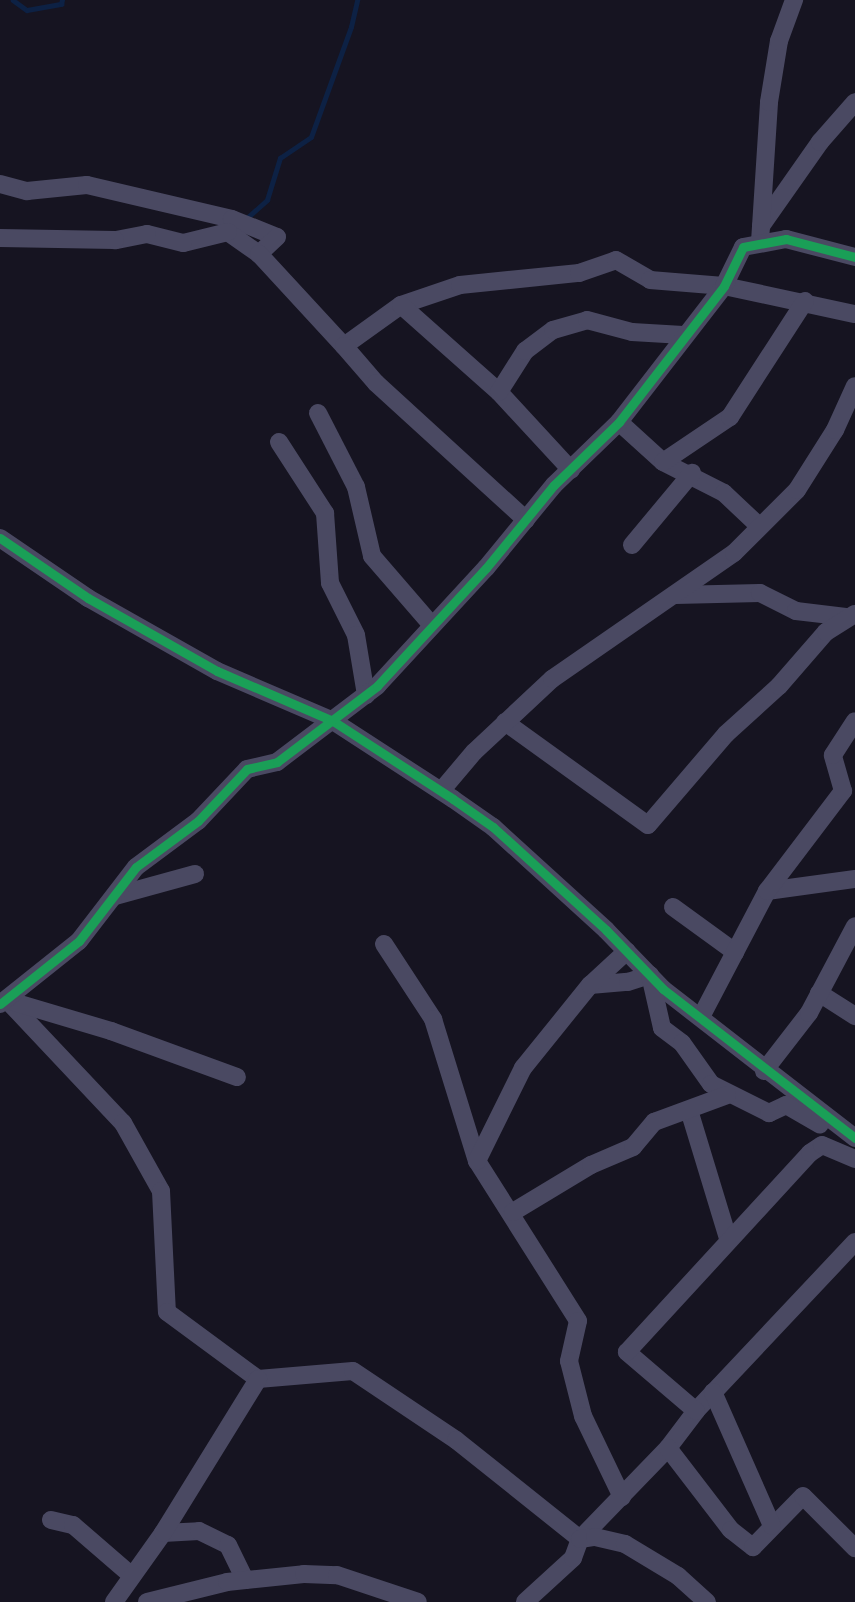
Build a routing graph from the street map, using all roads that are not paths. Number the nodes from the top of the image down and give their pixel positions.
1 (794, 0) edge
2 (855, 102) edge
3 (0, 184) edge
4 (760, 234) junction
5 (1, 237) edge
6 (259, 254) junction
7 (855, 257) edge
8 (724, 285) junction
9 (805, 300) junction
10 (401, 305) junction
11 (855, 314) edge
12 (683, 335) junction
13 (344, 346) junction
14 (855, 386) edge
15 (499, 392) junction
16 (318, 413) dead end
17 (619, 422) junction
18 (279, 442) dead end
19 (663, 463) junction
20 (572, 470) junction
21 (692, 473) junction
22 (526, 520) junction
23 (759, 526) junction
24 (0, 538) edge
25 (632, 545) dead end
26 (671, 595) junction
27 (850, 615) edge
28 (431, 624) junction
29 (366, 695) junction
30 (333, 721) junction
31 (855, 721) edge
32 (505, 722) junction
33 (441, 791) junction
34 (195, 874) dead end
35 (855, 879) edge
36 (768, 891) junction
37 (115, 895) junction
38 (673, 907) dead end
39 (855, 926) edge
40 (384, 944) dead end
41 (627, 951) junction
42 (736, 952) junction
43 (650, 975) junction
44 (590, 985) junction
45 (819, 993) junction
46 (4, 1002) edge
47 (702, 1016) junction
48 (855, 1016) edge
49 (764, 1071) junction
50 (237, 1077) dead end
51 (727, 1095) junction
52 (689, 1110) junction
53 (855, 1138) edge
54 (855, 1158) edge
55 (477, 1161) junction
56 (513, 1212) junction
57 (728, 1238) junction
58 (855, 1242) edge
59 (258, 1379) junction
60 (713, 1392) junction
61 (696, 1411) junction
62 (668, 1448) junction
63 (622, 1497) junction
64 (51, 1520) dead end
65 (772, 1526) junction
66 (163, 1533) junction
67 (580, 1539) junction
68 (855, 1548) edge
69 (131, 1576) junction
70 (245, 1580) junction
71 (114, 1602) edge
72 (147, 1602) edge
73 (418, 1602) edge
74 (525, 1602) edge
75 (707, 1602) edge

1 - 4 street
2 - 4 street
3 - 6 street
4 - 7 street
4 - 8 street
5 - 6 street
6 - 13 street
8 - 9 street
8 - 10 street
8 - 12 street
9 - 11 street
9 - 19 street
10 - 13 street
10 - 15 street
12 - 15 street
12 - 17 street
13 - 22 street
14 - 23 street
15 - 20 street
16 - 28 street
17 - 19 street
17 - 20 street
18 - 29 street
19 - 21 street
20 - 22 street
21 - 23 street
21 - 25 street
22 - 28 street
23 - 26 street
24 - 30 street
26 - 27 street
26 - 32 street
27 - 32 street
28 - 29 street
29 - 30 street
30 - 33 street
30 - 37 street
31 - 36 street
32 - 33 street
33 - 41 street
34 - 37 street
35 - 36 street
36 - 42 street
37 - 46 street
38 - 42 street
39 - 45 street
40 - 55 street
41 - 43 street
41 - 44 street
42 - 47 street
43 - 44 street
43 - 47 street
43 - 51 street
44 - 55 street
45 - 48 street
45 - 49 street
46 - 50 street
46 - 59 street
47 - 49 street
49 - 53 street
51 - 52 street
51 - 54 street
52 - 56 street
52 - 57 street
54 - 57 street
55 - 56 street
56 - 63 street
57 - 61 street
58 - 60 street
59 - 66 street
59 - 67 street
60 - 61 street
60 - 65 street
61 - 62 street
62 - 63 street
62 - 65 street
63 - 67 street
64 - 69 street
65 - 68 street
66 - 69 street
66 - 70 street
67 - 74 street
67 - 75 street
69 - 71 street
70 - 72 street
70 - 73 street

